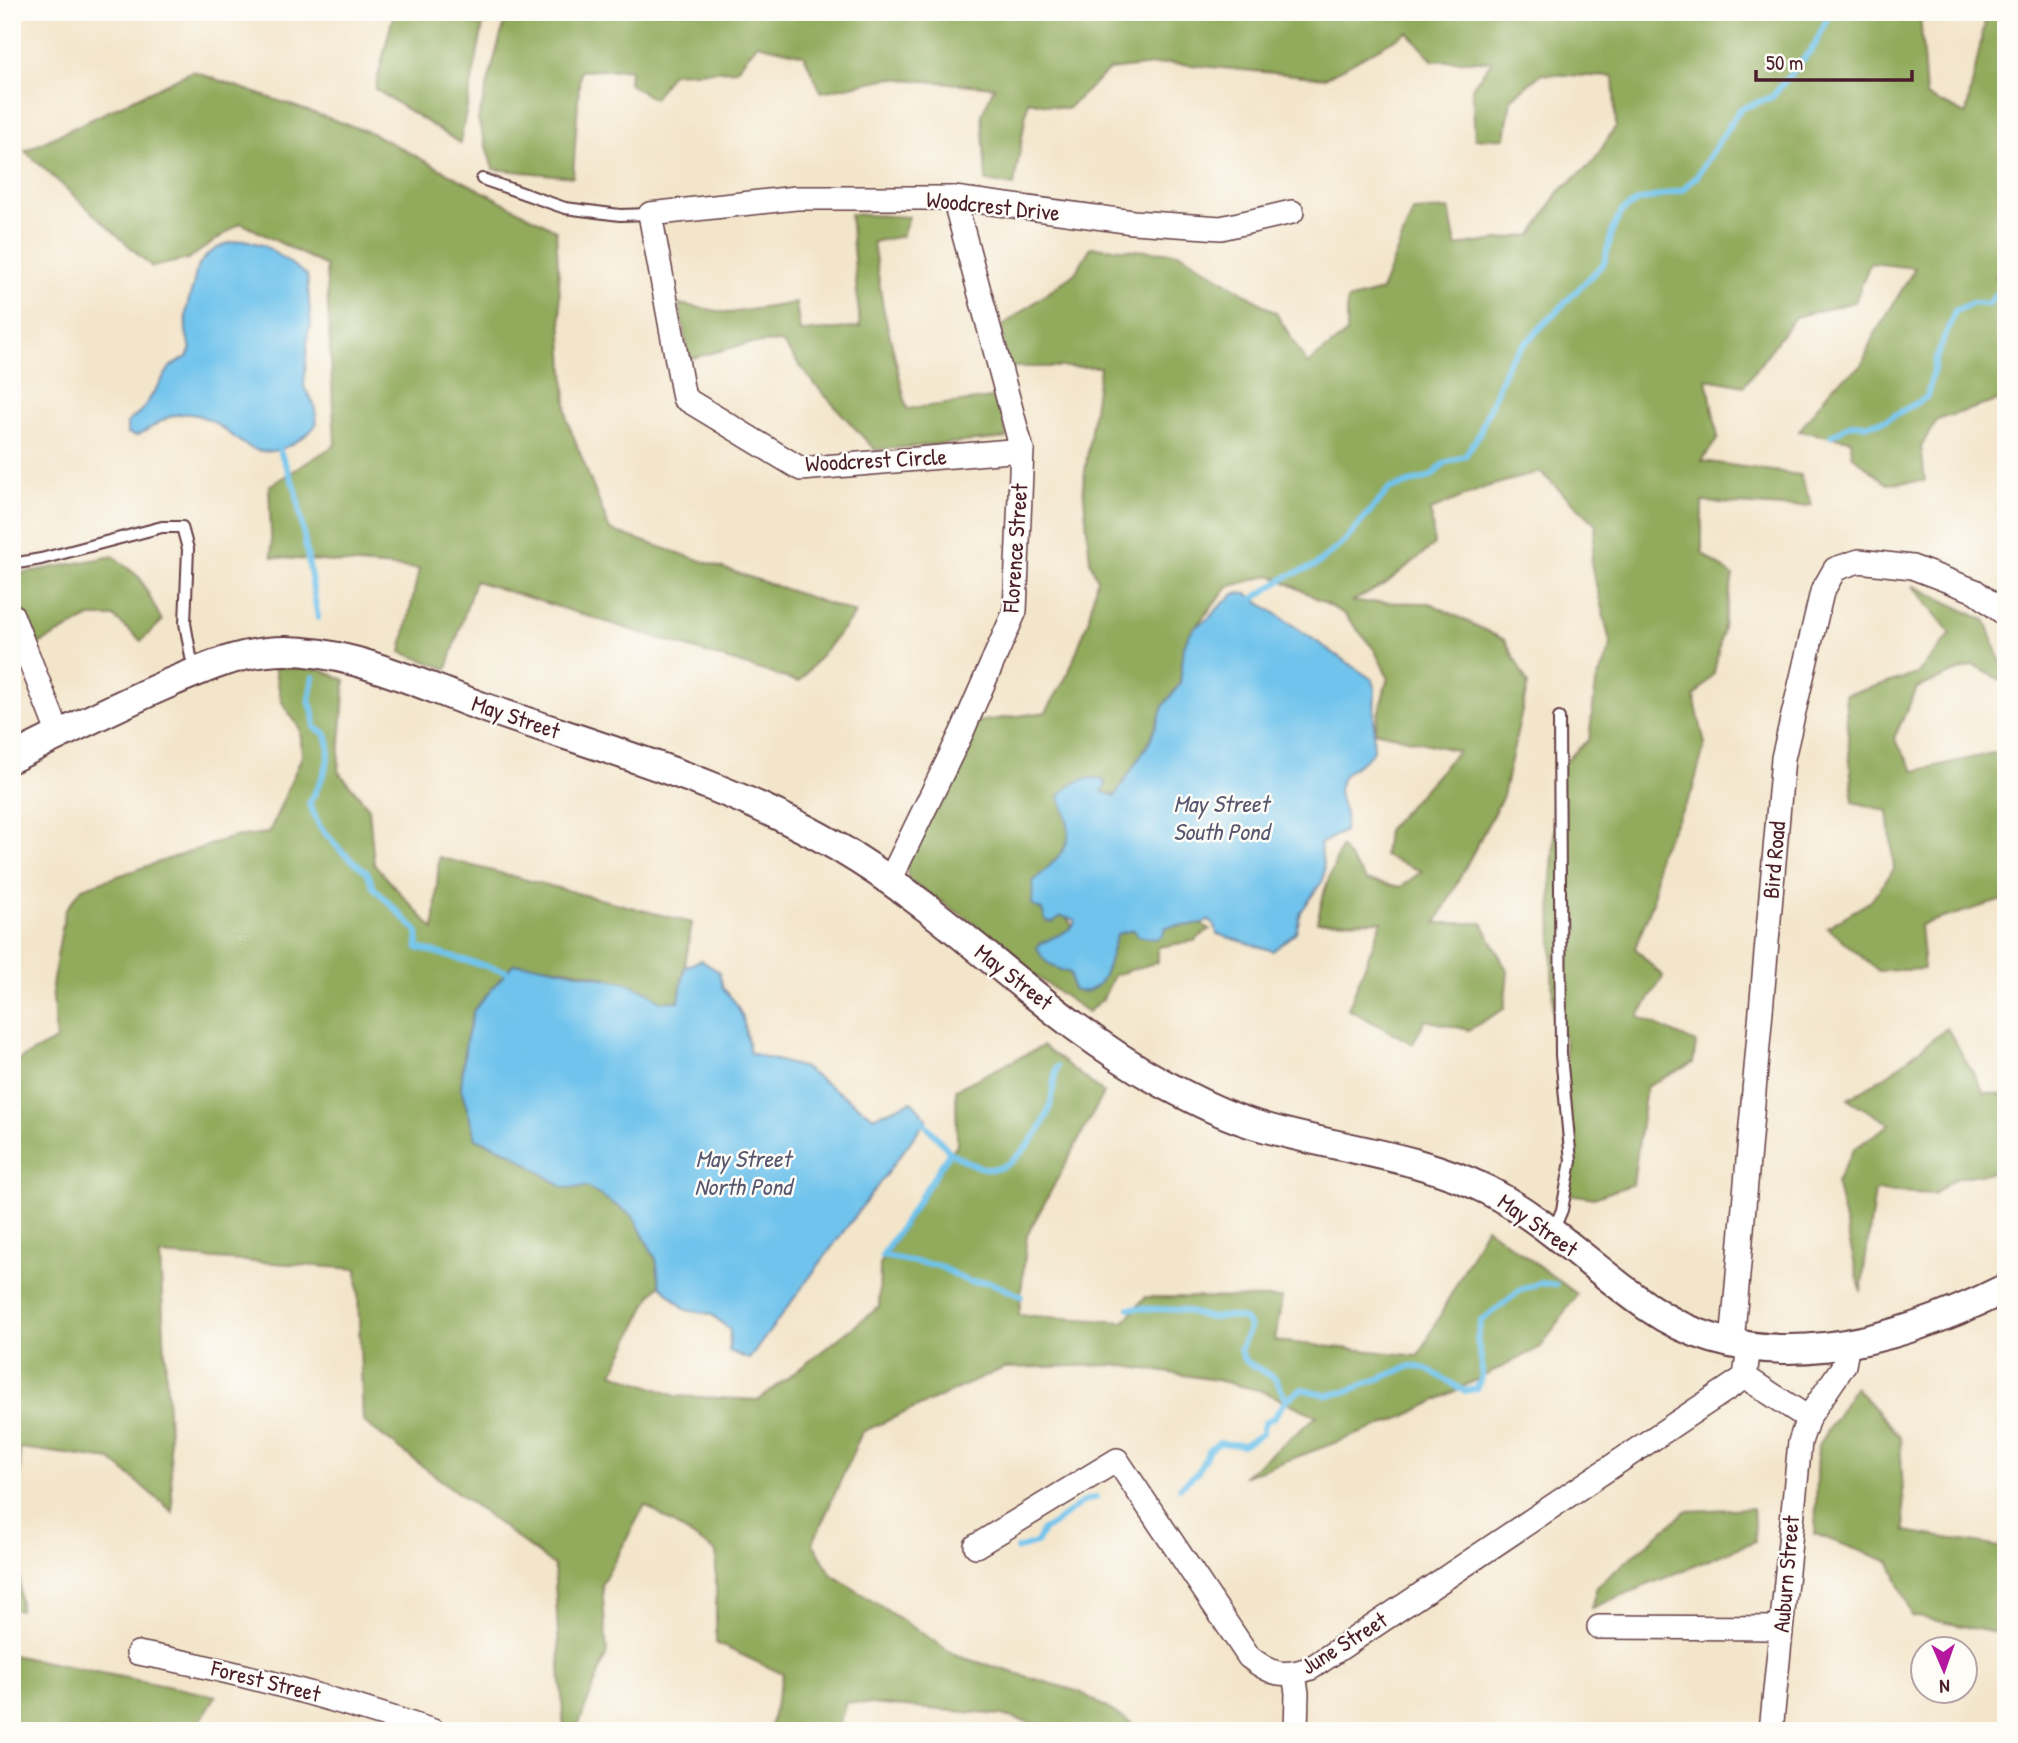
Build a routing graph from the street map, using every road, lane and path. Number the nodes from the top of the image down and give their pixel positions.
1 (482, 179) dead end
2 (954, 198) junction
3 (1292, 212) dead end
4 (650, 214) junction
5 (1022, 450) junction
6 (12, 564) edge
7 (12, 615) edge
8 (2006, 615) edge
9 (198, 671) junction
10 (1559, 718) dead end
11 (59, 735) junction
12 (12, 758) edge
13 (890, 880) junction
14 (1553, 1231) junction
15 (2006, 1288) edge
16 (1848, 1344) junction
17 (1740, 1345) junction
18 (1745, 1377) junction
19 (1808, 1418) junction
20 (976, 1546) dead end
21 (1599, 1627) dead end
22 (1781, 1628) junction
23 (138, 1653) dead end
24 (1294, 1674) junction
25 (433, 1731) edge
26 (1296, 1731) edge
27 (1771, 1731) edge

1 - 4 lane
2 - 3 street, Woodcrest Drive
2 - 4 street, Woodcrest Drive
2 - 5 street, Florence Street
4 - 5 street, Woodcrest Circle
5 - 13 street, Florence Street
6 - 9 lane
7 - 11 street
8 - 17 street, Bird Road
9 - 11 street, May Street
9 - 13 street, May Street
10 - 14 lane
11 - 12 street, May Street
13 - 14 street, May Street
14 - 17 street, May Street
15 - 16 street, May Street
16 - 17 street, May Street
16 - 19 street, Auburn Street
17 - 18 street
18 - 19 street
18 - 24 street, June Street
19 - 22 street, Auburn Street
20 - 24 street, June Street
21 - 22 street
22 - 27 street, Auburn Street
23 - 25 street, Forest Street
24 - 26 street

